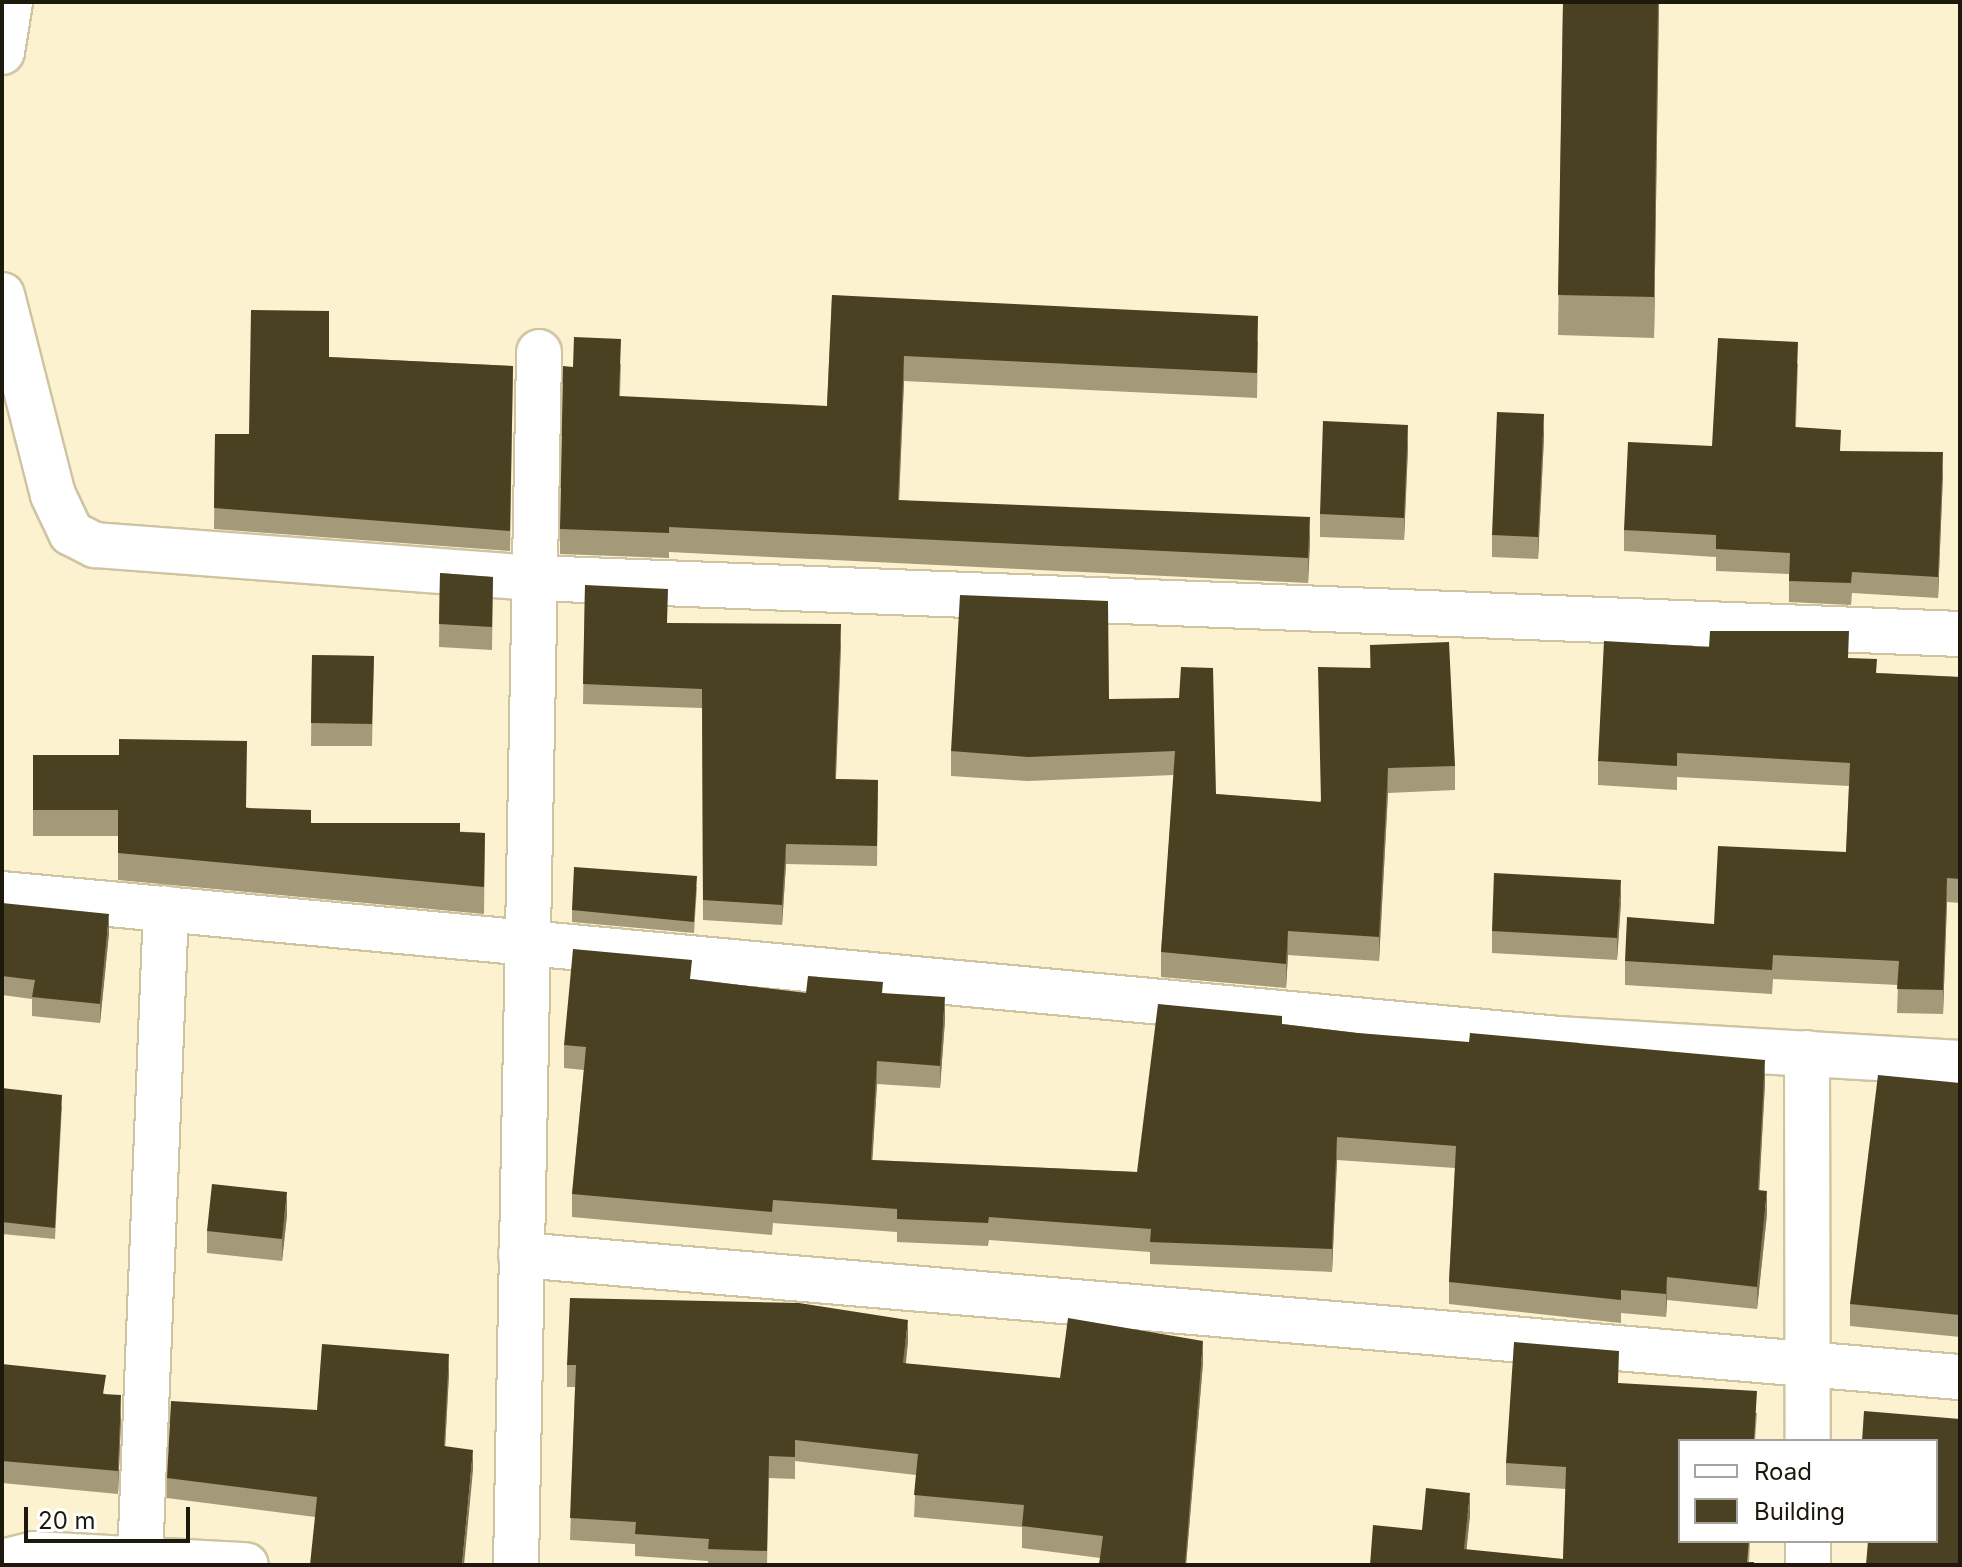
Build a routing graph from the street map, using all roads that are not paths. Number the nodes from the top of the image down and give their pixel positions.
1 (10, 2) edge
2 (2, 52) edge
3 (2, 295) edge
4 (539, 352) dead end
5 (535, 578) junction
6 (1960, 634) edge
7 (2, 894) edge
8 (166, 909) junction
9 (528, 942) junction
10 (1807, 1053) junction
11 (1960, 1063) edge
12 (521, 1255) junction
13 (1808, 1360) junction
14 (1960, 1377) edge
15 (1808, 1439) edge
16 (1808, 1543) edge
17 (140, 1559) junction
18 (2, 1562) edge
19 (246, 1565) edge
20 (516, 1565) edge
21 (1808, 1565) edge

1 - 2 street
3 - 5 street
4 - 5 street
5 - 6 street
5 - 9 street
7 - 8 street
8 - 9 street
8 - 17 street
9 - 10 street
9 - 12 street
10 - 11 street
10 - 13 street
12 - 13 street
12 - 20 street
13 - 14 street
13 - 15 street
16 - 21 street
17 - 18 street
17 - 19 street

